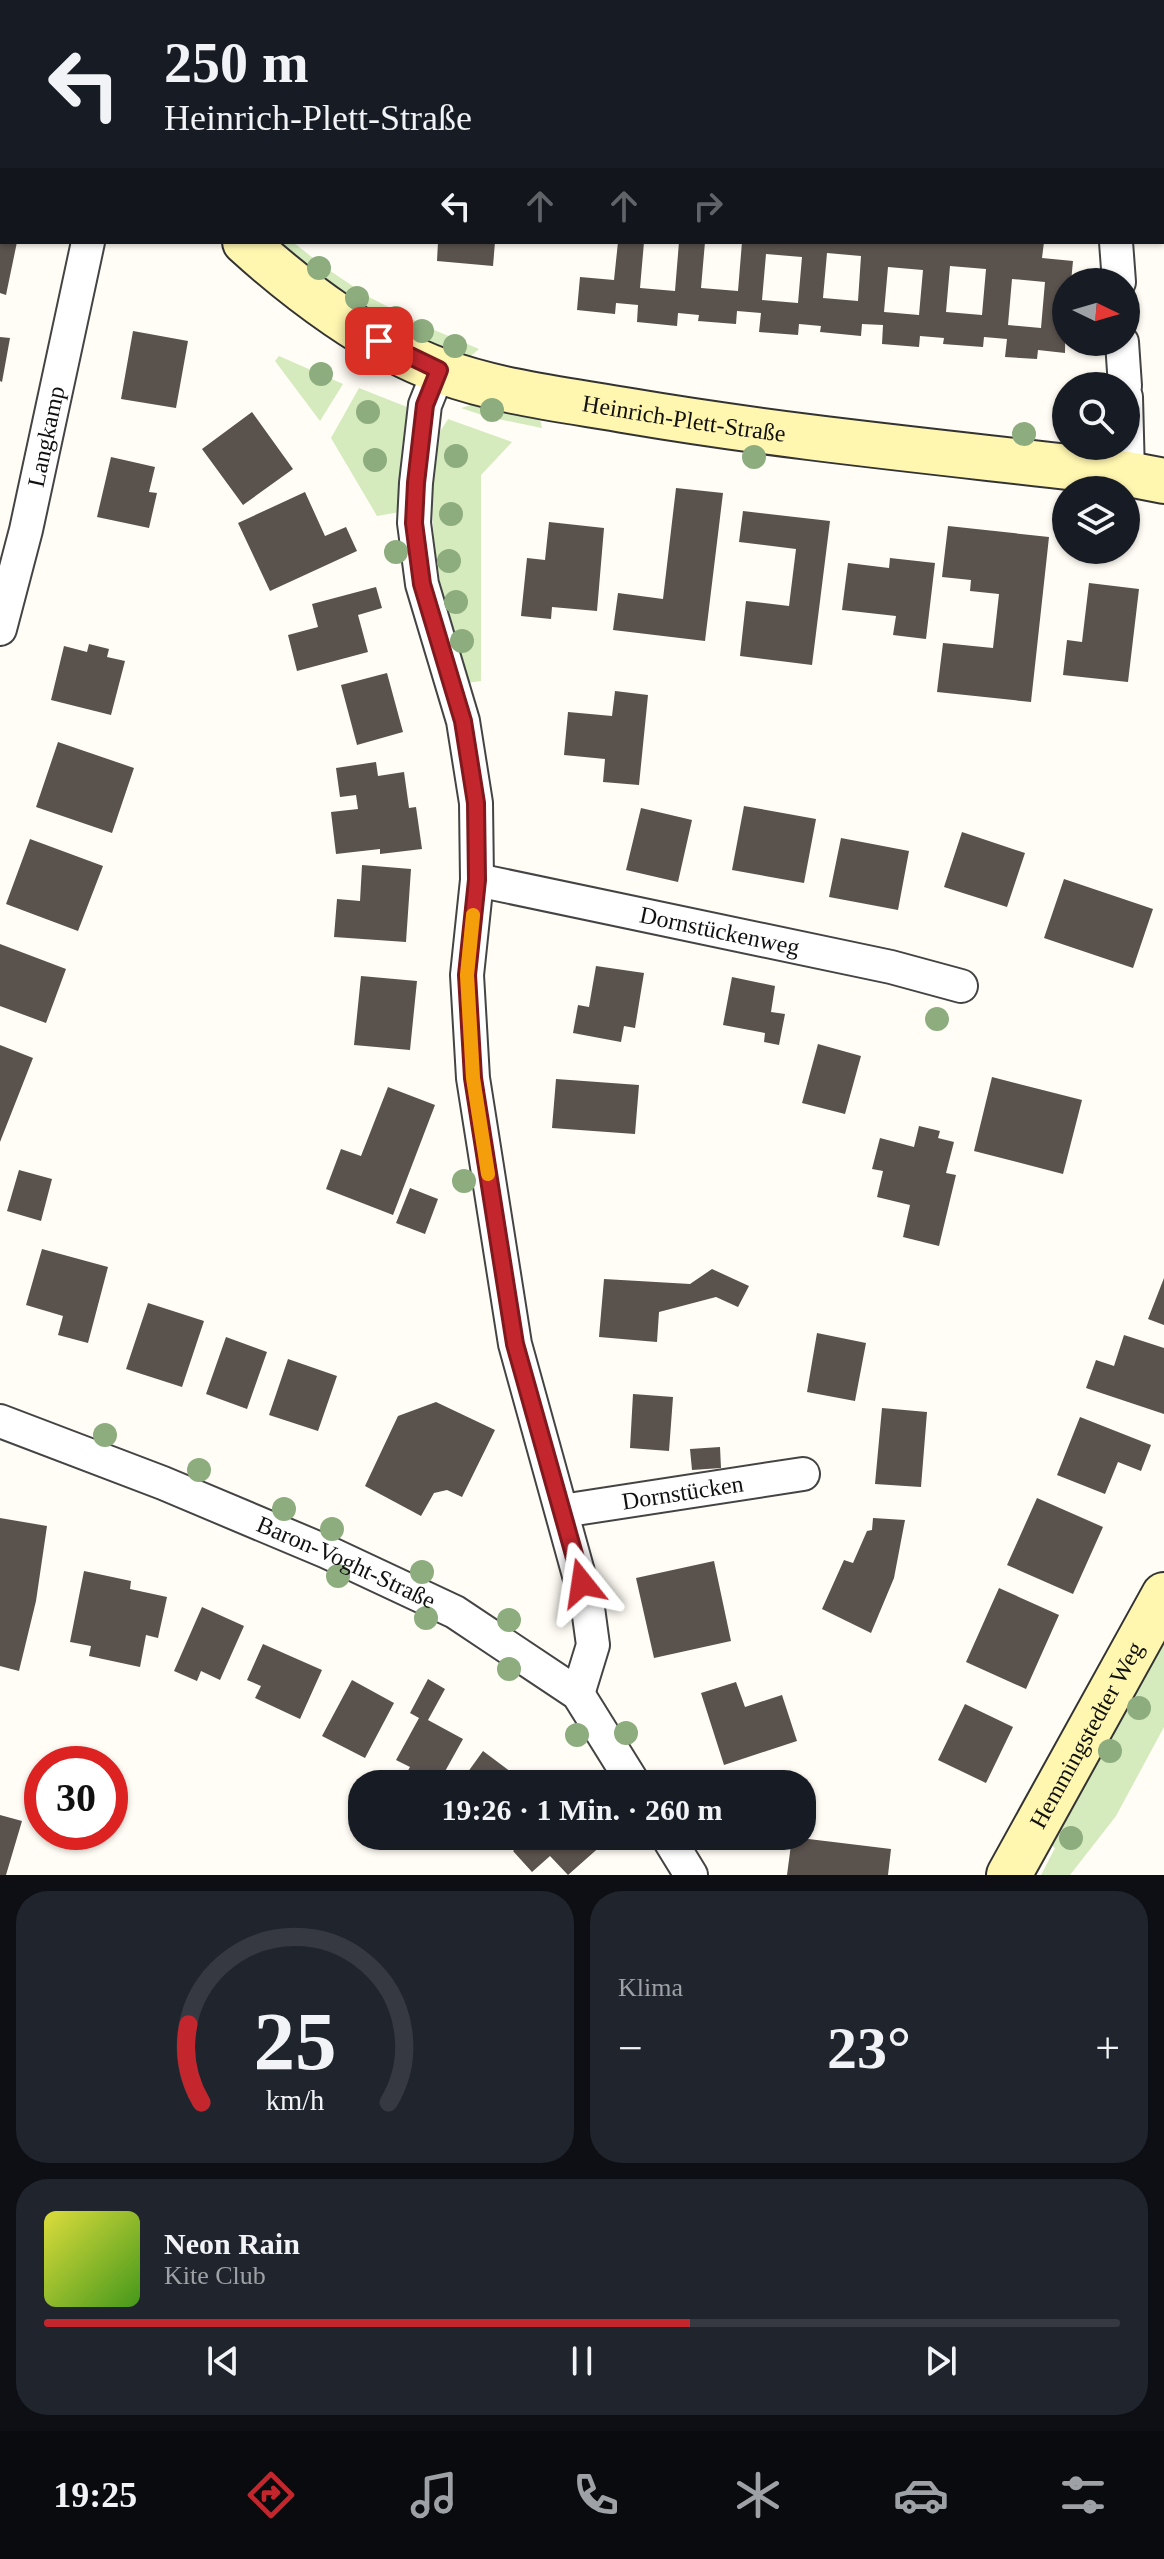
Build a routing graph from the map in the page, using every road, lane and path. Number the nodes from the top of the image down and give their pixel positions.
1 (88, 244) edge
2 (247, 244) edge
3 (1116, 244) edge
4 (1118, 268) edge
5 (439, 370) junction
6 (1140, 453) edge
7 (1146, 477) edge
8 (0, 629) edge
9 (477, 880) junction
10 (961, 986) dead end
11 (0, 1421) edge
12 (803, 1474) dead end
13 (562, 1511) junction
14 (1164, 1595) edge
15 (578, 1694) junction
16 (625, 1770) edge
17 (676, 1850) edge
18 (691, 1875) edge
19 (1009, 1875) edge

1 - 8 street, Langkamp
2 - 5 street, Heinrich-Plett-Straße
3 - 4 street
5 - 7 street, Heinrich-Plett-Straße
5 - 9 street
6 - 7 street
9 - 10 street, Dornstückenweg
9 - 13 street
11 - 15 street, Baron-Voght-Straße
12 - 13 street, Dornstücken
13 - 15 street
14 - 19 street, Hemmingstedter Weg
15 - 16 street, Baron-Voght-Straße
17 - 18 street

